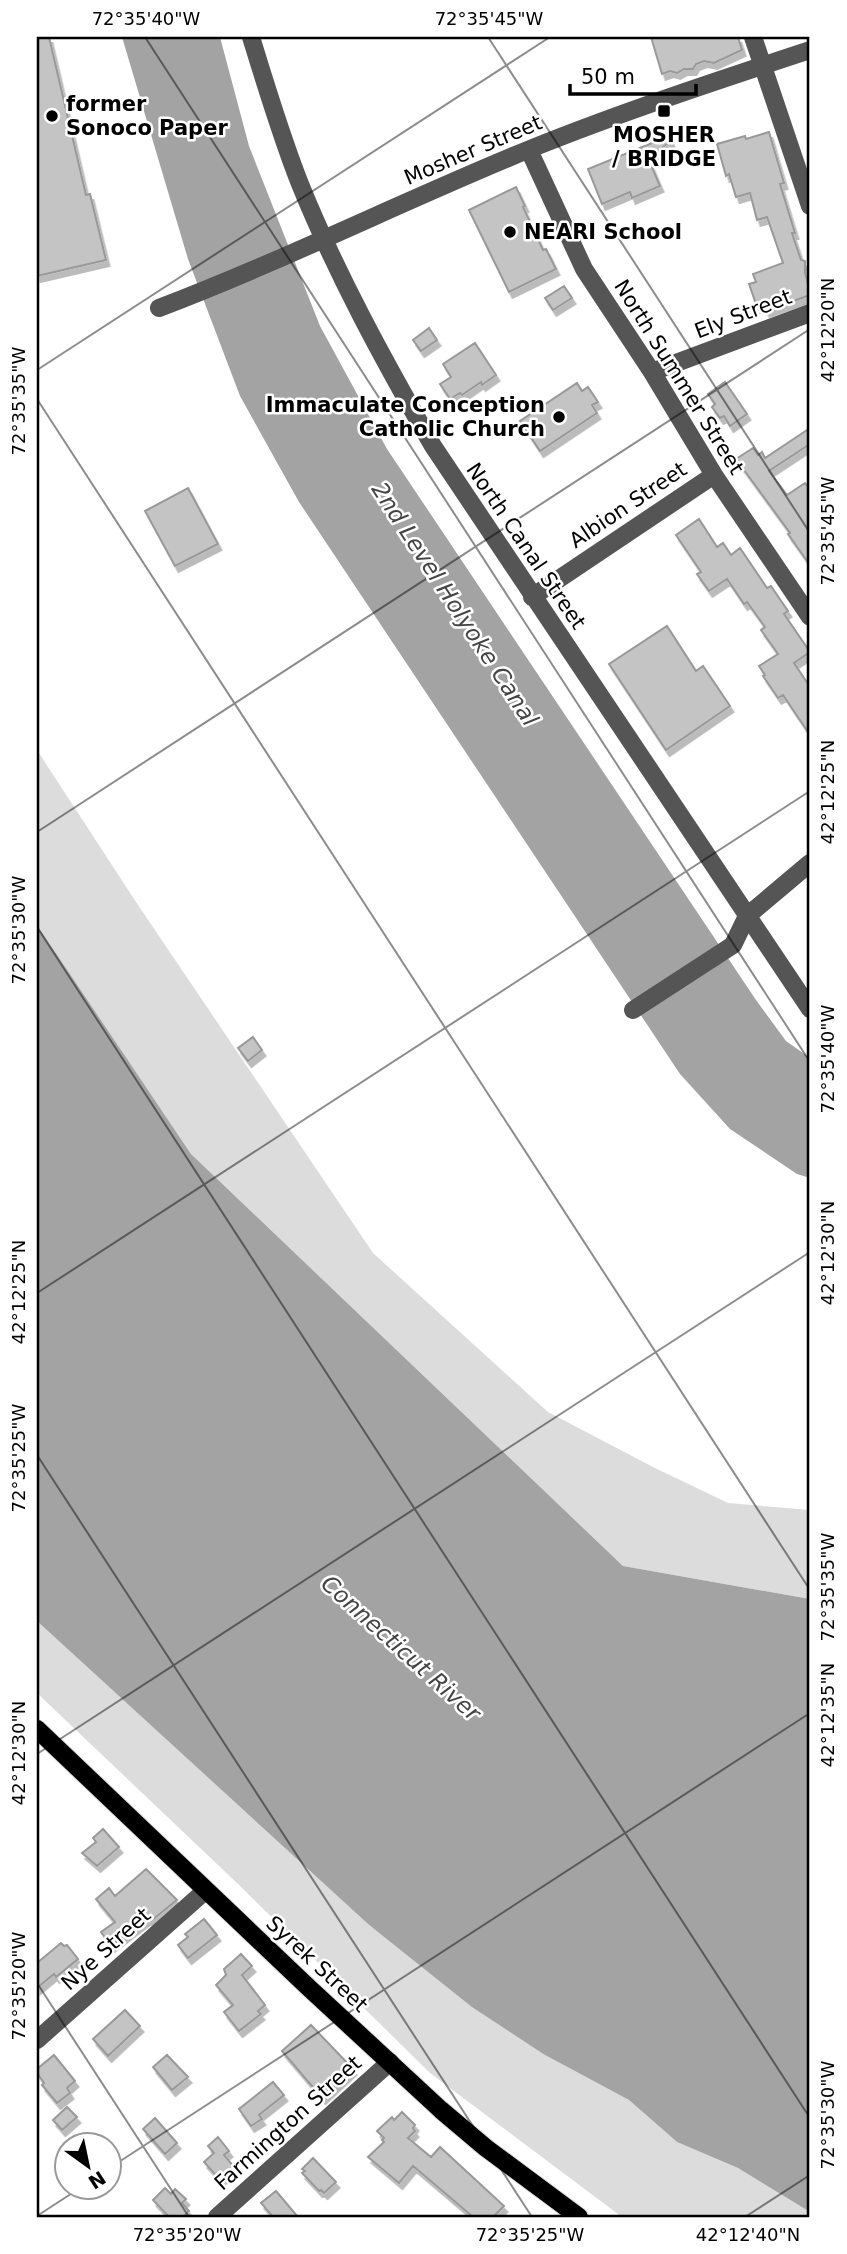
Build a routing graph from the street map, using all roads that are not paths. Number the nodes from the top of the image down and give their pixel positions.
1 (251, 37) edge
2 (753, 37) edge
3 (810, 50) edge
4 (762, 66) junction
5 (529, 150) junction
6 (810, 206) edge
7 (325, 238) junction
8 (159, 308) dead end
9 (810, 313) edge
10 (652, 372) junction
11 (714, 475) junction
12 (532, 597) junction
13 (810, 617) edge
14 (810, 863) edge
15 (747, 916) junction
16 (810, 1009) edge
17 (633, 1010) dead end
18 (37, 1730) edge
19 (205, 1891) junction
20 (37, 2040) edge
21 (390, 2062) junction
22 (217, 2217) edge
23 (579, 2217) edge

1 - 7 street, North Canal Street
2 - 4 street
3 - 4 street, Mosher Street
4 - 5 street, Mosher Street
4 - 6 street
5 - 7 street, Mosher Street
5 - 10 street, North Summer Street
7 - 8 street, Mosher Street
7 - 12 street, North Canal Street
9 - 10 street, Ely Street
10 - 11 street, North Summer Street
11 - 12 street, Albion Street
11 - 13 street, North Summer Street
12 - 15 street, North Canal Street
14 - 15 street
15 - 16 street, North Canal Street
15 - 17 street
18 - 19 main road, Syrek Street
19 - 20 street, Nye Street
19 - 21 main road, Syrek Street
21 - 22 street, Farmington Street
21 - 23 main road, Syrek Street

